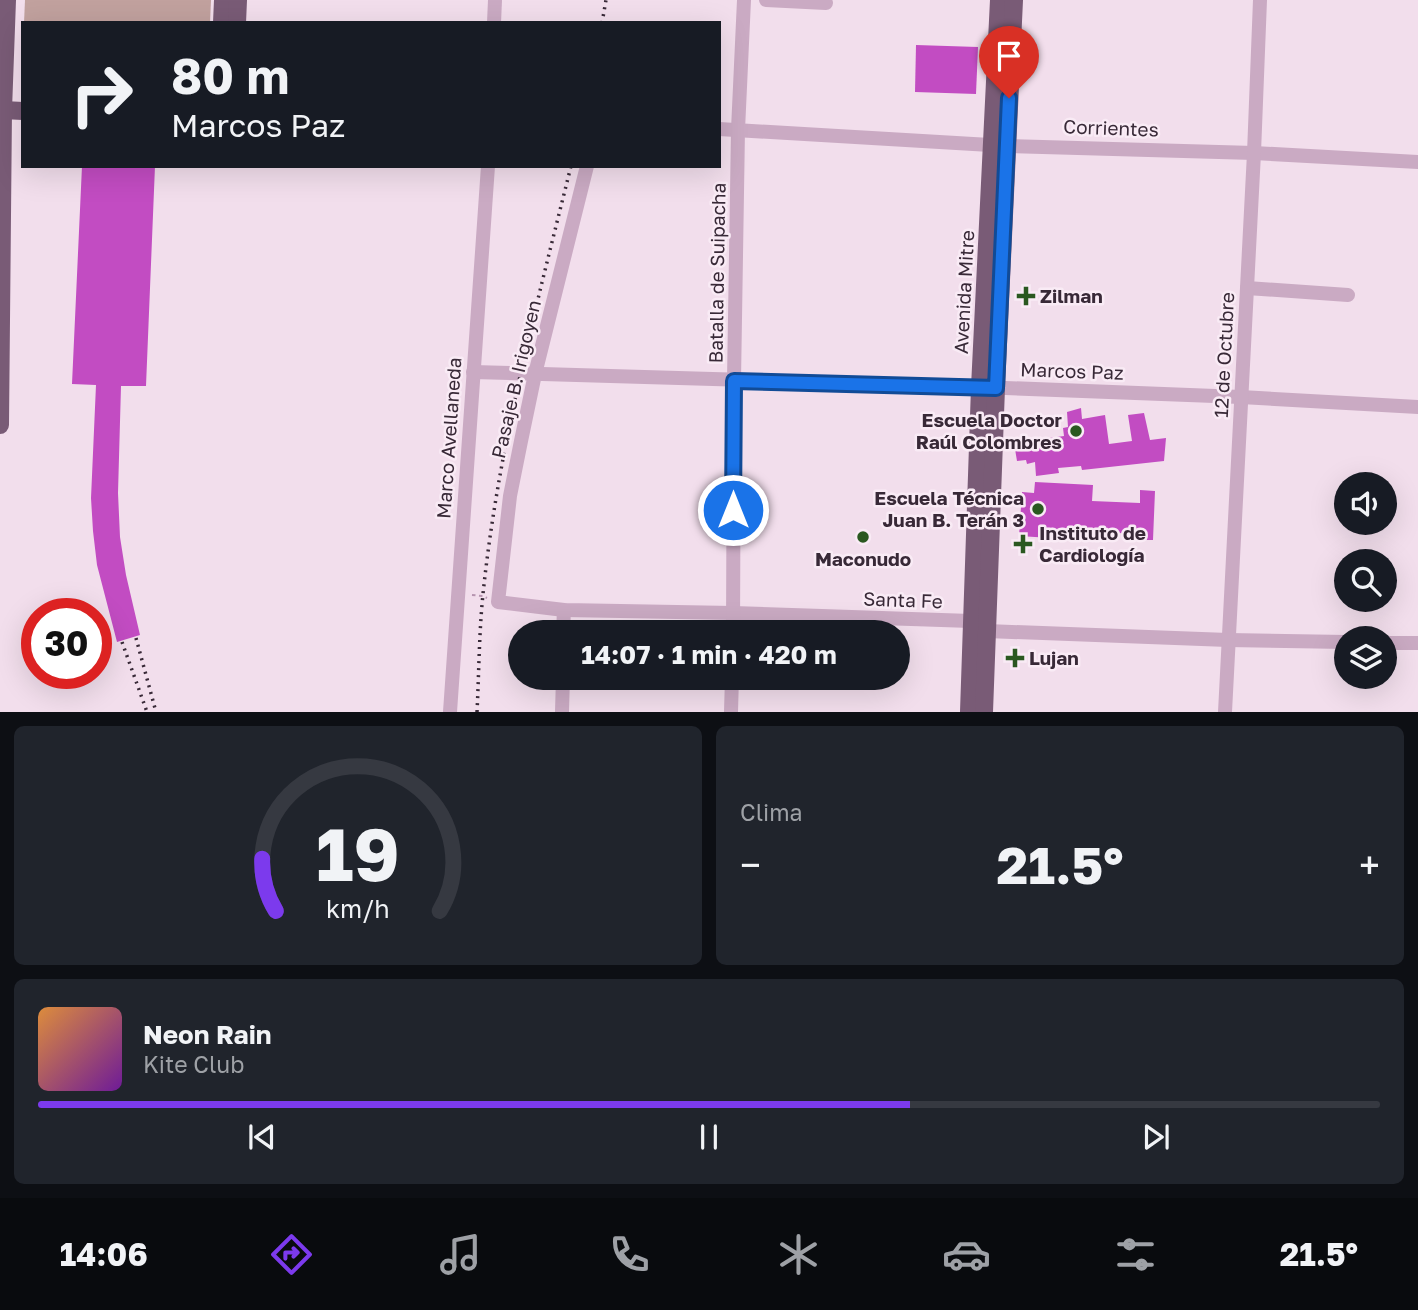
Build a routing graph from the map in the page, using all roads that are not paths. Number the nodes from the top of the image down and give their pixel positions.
1 (6, 0) edge
2 (223, 0) edge
3 (238, 0) edge
4 (495, 0) edge
5 (744, 0) edge
6 (766, 0) edge
7 (999, 0) edge
8 (1014, 0) edge
9 (1260, 0) edge
10 (825, 4) dead end
11 (222, 21) edge
12 (237, 21) edge
13 (494, 21) edge
14 (21, 99) edge
15 (1, 104) edge
16 (21, 110) edge
17 (721, 129) edge
18 (738, 130) junction
19 (1000, 146) junction
20 (1254, 153) junction
21 (1418, 162) edge
22 (488, 168) edge
23 (586, 168) edge
24 (1247, 288) junction
25 (1348, 295) dead end
26 (0, 347) edge
27 (473, 372) junction
28 (535, 374) junction
29 (734, 381) junction
30 (988, 387) junction
31 (1241, 397) junction
32 (1418, 407) edge
33 (0, 425) edge
34 (498, 602) joint
35 (564, 610) junction
36 (733, 613) junction
37 (564, 620) edge
38 (733, 620) edge
39 (979, 626) junction
40 (1228, 640) junction
41 (1334, 642) edge
42 (1397, 643) edge
43 (1418, 643) edge
44 (563, 690) edge
45 (732, 690) edge
46 (450, 712) edge
47 (562, 712) edge
48 (731, 712) edge
49 (969, 712) edge
50 (984, 712) edge
51 (1225, 712) edge

1 - 15 main road
2 - 11 main road
3 - 12 main road
4 - 13 street
5 - 18 street, Batalla de Suipacha
6 - 10 street
7 - 19 main road, Avenida Mitre
8 - 19 main road, Avenida Mitre
9 - 20 street, 12 de Octubre
14 - 15 main road
15 - 16 main road
15 - 26 main road
17 - 18 street, Corrientes
18 - 19 street, Corrientes
18 - 29 street, Batalla de Suipacha
19 - 20 street, Corrientes
19 - 30 main road, Avenida Mitre
20 - 21 street, Corrientes
20 - 24 street, 12 de Octubre
22 - 27 street, Marco Avellaneda
23 - 28 street, Pasaje B. Irigoyen
24 - 25 street
24 - 31 street, 12 de Octubre
26 - 33 main road
27 - 28 street, Marcos Paz
27 - 46 street, Marco Avellaneda
28 - 29 street, Marcos Paz
28 - 34 street, Pasaje B. Irigoyen
29 - 30 street, Marcos Paz
29 - 36 street, Batalla de Suipacha
30 - 31 street, Marcos Paz
30 - 39 main road, Avenida Mitre
31 - 32 street, Marcos Paz
31 - 40 street, 12 de Octubre
34 - 35 street, Santa Fe
35 - 36 street, Santa Fe
35 - 37 street
36 - 38 street, Batalla de Suipacha
36 - 39 street, Santa Fe
39 - 40 street, Santa Fe
39 - 49 main road, Avenida Mitre
39 - 50 main road, Avenida Mitre
40 - 41 street, Santa Fe
40 - 51 street, 12 de Octubre
42 - 43 street
44 - 47 street
45 - 48 street

